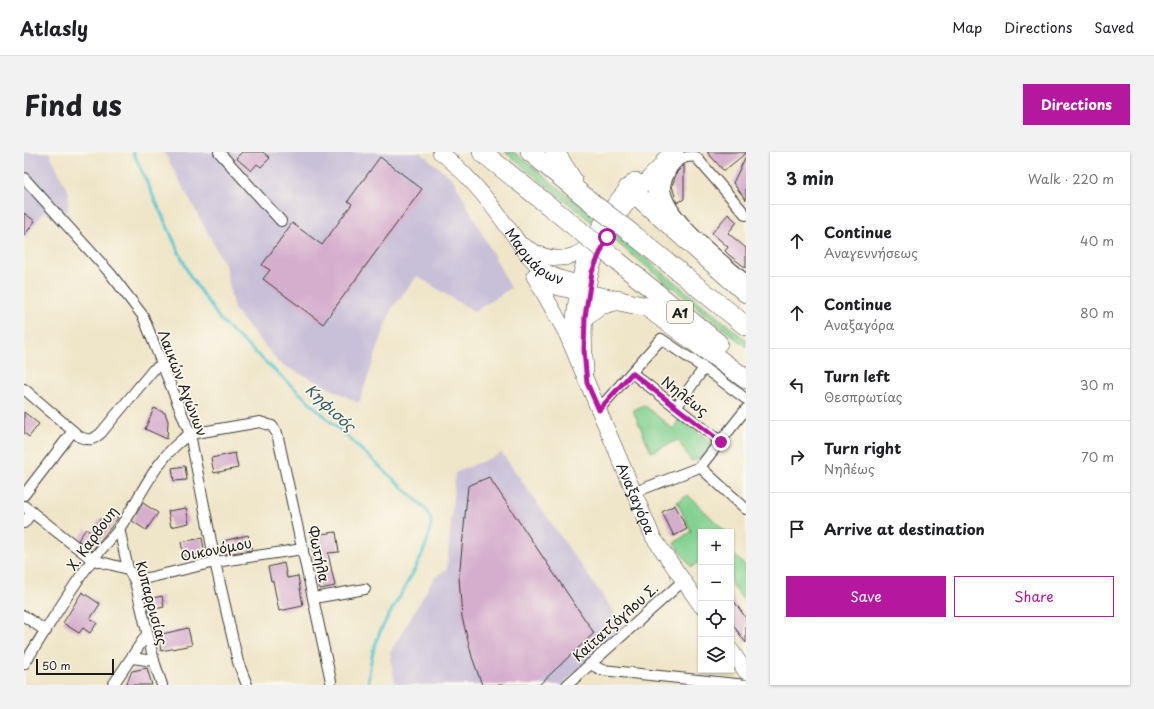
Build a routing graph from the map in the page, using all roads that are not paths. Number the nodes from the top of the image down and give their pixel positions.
1 (219, 152) edge
2 (440, 152) edge
3 (482, 152) edge
4 (530, 152) edge
5 (555, 152) edge
6 (669, 155) edge
7 (24, 178) edge
8 (579, 191) junction
9 (632, 191) junction
10 (493, 209) junction
11 (746, 215) edge
12 (660, 216) junction
13 (281, 221) dead end
14 (585, 237) junction
15 (519, 243) junction
16 (534, 276) junction
17 (746, 280) edge
18 (582, 288) junction
19 (746, 293) edge
20 (620, 300) junction
21 (585, 317) junction
22 (746, 326) edge
23 (573, 351) junction
24 (163, 364) junction
25 (746, 365) edge
26 (704, 368) junction
27 (632, 373) junction
28 (746, 379) edge
29 (587, 383) junction
30 (24, 390) edge
31 (746, 399) edge
32 (677, 406) junction
33 (746, 409) edge
34 (599, 410) junction
35 (73, 430) junction
36 (190, 434) junction
37 (721, 442) junction
38 (700, 467) junction
39 (635, 492) junction
40 (24, 495) edge
41 (28, 509) edge
42 (746, 510) edge
43 (24, 523) edge
44 (119, 528) junction
45 (303, 549) junction
46 (93, 560) junction
47 (215, 562) junction
48 (128, 569) junction
49 (683, 580) junction
50 (135, 581) junction
51 (365, 589) dead end
52 (314, 598) junction
53 (698, 602) edge
54 (24, 616) edge
55 (46, 631) junction
56 (147, 634) junction
57 (734, 654) edge
58 (132, 658) junction
59 (154, 661) junction
60 (24, 664) edge
61 (590, 664) junction
62 (746, 672) edge
63 (746, 676) edge
64 (331, 681) dead end
65 (733, 683) junction
66 (113, 685) edge
67 (162, 685) edge
68 (247, 685) edge
69 (567, 685) edge
70 (746, 685) edge

1 - 13 street
2 - 10 main road, Μαρμάρων
3 - 14 highway, Α1
4 - 8 highway, Α1
5 - 8 highway
6 - 9 main road
6 - 12 highway
7 - 24 street, Λαικών Αγώνων
8 - 22 highway, Α1, bridge
9 - 12 highway
9 - 14 main road
9 - 18 main road
10 - 15 main road, Μαρμάρων
10 - 16 main road, Μαρμάρων
11 - 17 street
12 - 19 highway
14 - 15 main road
14 - 18 main road
14 - 25 highway, Α1, bridge
15 - 18 main road, Μαρμάρων
16 - 18 main road, Μαρμάρων
16 - 23 main road
18 - 20 highway
18 - 21 main road, Αναξαγόρα
18 - 23 main road, Αναξαγόρα
20 - 21 highway
20 - 28 highway
21 - 29 main road, Αναξαγόρα
23 - 29 main road, Αναξαγόρα
24 - 35 street
24 - 36 street, Λαικών Αγώνων
26 - 27 street
26 - 31 street
26 - 32 street
27 - 32 street, Νηλέως
27 - 34 street
29 - 34 main road, Αναξαγόρα
30 - 35 street
32 - 37 street, Νηλέως
33 - 37 street
34 - 39 main road, Αναξαγόρα
35 - 40 street
36 - 44 street, Χ. Καρβουη
36 - 45 street, Φωτήλα
36 - 47 street, Λαικών Αγώνων
37 - 38 street
38 - 39 street
38 - 42 street
39 - 49 main road, Αναξαγόρα
41 - 43 street
41 - 46 street
44 - 46 street, Χ. Καρβουη
44 - 48 street, Κυπαρρισίας
45 - 47 street, Οικονόμου
45 - 52 street, Φωτήλα
46 - 48 street
46 - 55 street, Χ. Καρβουη
47 - 50 street, Οικονόμου
47 - 68 street, Λαικών Αγώνων
48 - 50 street, Κυπαρρισίας
49 - 53 main road, Αναξαγόρα
49 - 61 street, Καϊτατζόγλου Σ.
50 - 56 street, Κυπαρρισίας
51 - 52 street
52 - 64 street, Φωτήλα
54 - 55 street
55 - 60 street, Χ. Καρβουη
56 - 58 street
56 - 59 street, Κυπαρρισίας
57 - 62 main road
58 - 59 street
58 - 66 street
59 - 67 street, Κυπαρρισίας
61 - 65 street
61 - 69 street, Καϊτατζόγλου Σ.
63 - 65 street
65 - 70 street

